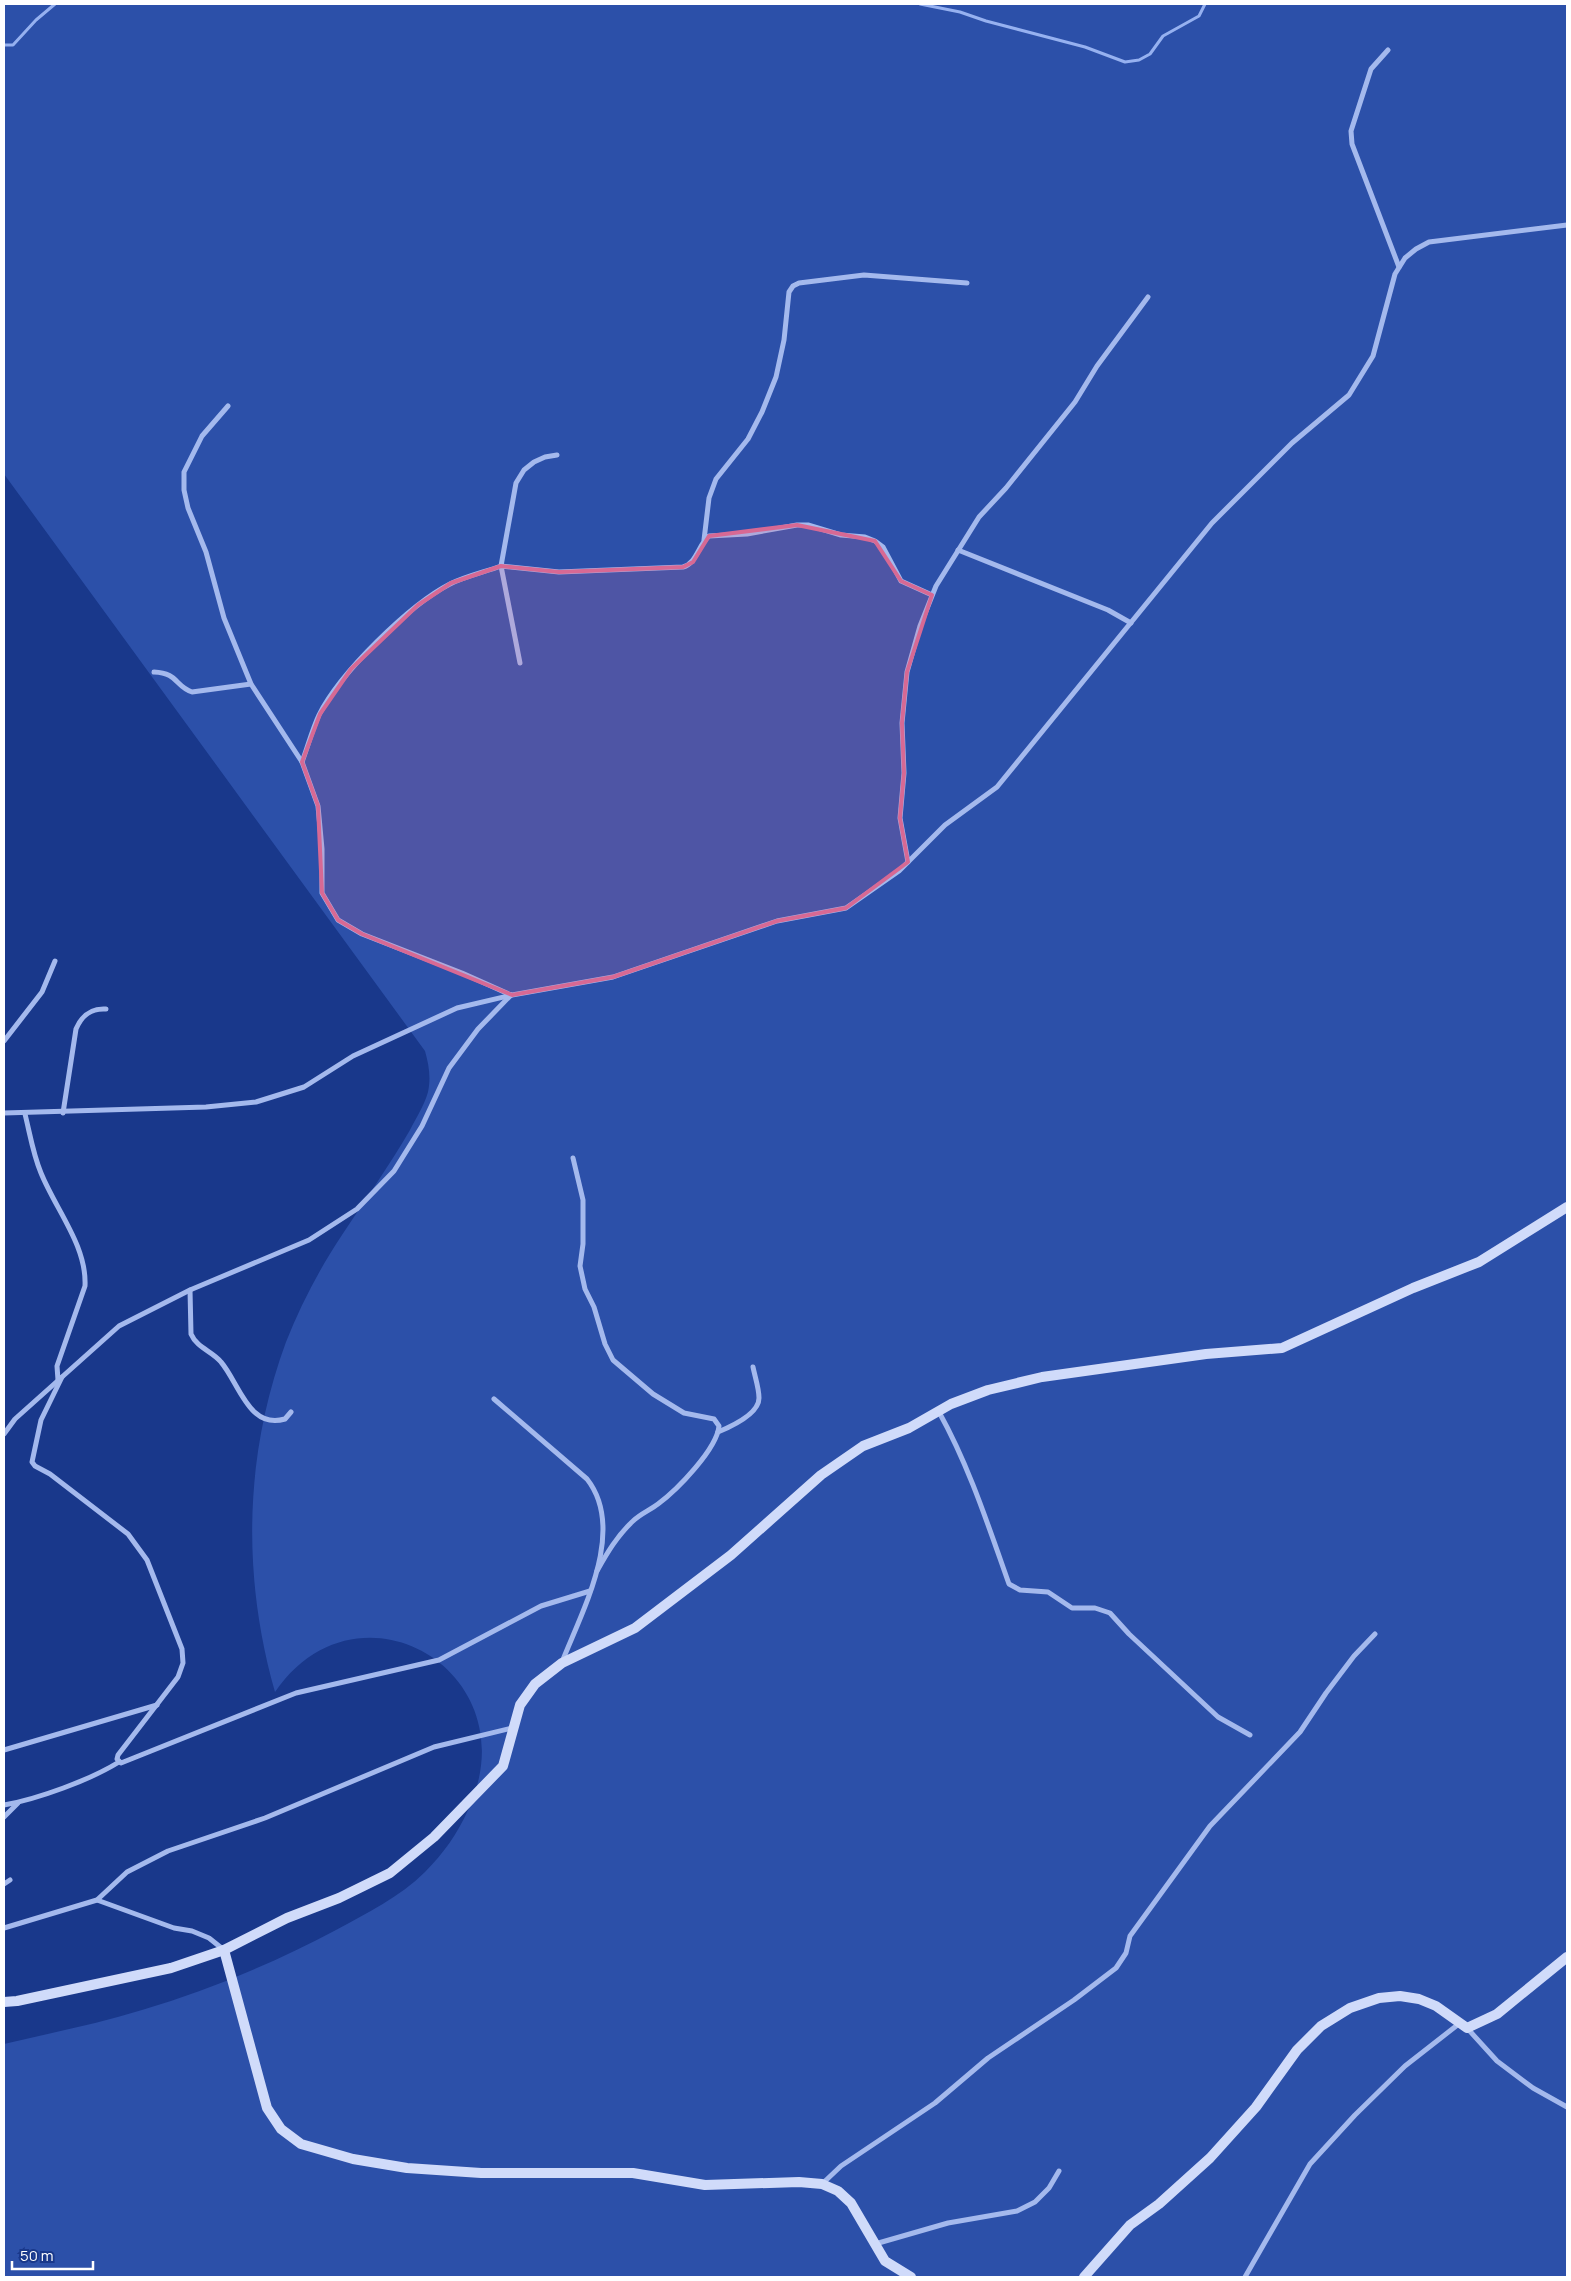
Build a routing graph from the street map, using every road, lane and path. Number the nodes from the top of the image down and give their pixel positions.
1 (1388, 50) dead end
2 (1567, 225) edge
3 (1399, 267) junction
4 (967, 284) dead end
5 (1148, 297) dead end
6 (228, 406) dead end
7 (557, 456) dead end
8 (704, 540) junction
9 (958, 550) junction
10 (501, 566) junction
11 (932, 595) junction
12 (1131, 623) junction
13 (520, 663) dead end
14 (154, 672) dead end
15 (251, 684) junction
16 (302, 762) junction
17 (908, 862) junction
18 (55, 961) dead end
19 (512, 995) junction
20 (106, 1009) dead end
21 (4, 1041) edge
22 (63, 1113) junction
23 (4, 1114) edge
24 (26, 1114) junction
25 (573, 1158) dead end
26 (1567, 1207) edge
27 (190, 1290) junction
28 (753, 1367) dead end
29 (60, 1378) junction
30 (494, 1399) dead end
31 (938, 1411) junction
32 (291, 1412) dead end
33 (718, 1432) junction
34 (4, 1434) edge
35 (597, 1571) junction
36 (590, 1591) junction
37 (1375, 1634) dead end
38 (562, 1663) junction
39 (158, 1705) junction
40 (512, 1728) junction
41 (1250, 1735) dead end
42 (4, 1750) edge
43 (119, 1762) junction
44 (18, 1803) junction
45 (4, 1805) edge
46 (4, 1816) edge
47 (10, 1880) dead end
48 (4, 1884) edge
49 (97, 1900) junction
50 (4, 1928) edge
51 (224, 1950) junction
52 (1567, 1957) edge
53 (4, 2002) edge
54 (1463, 2025) junction
55 (1567, 2107) edge
56 (1059, 2171) dead end
57 (822, 2184) junction
58 (875, 2244) junction
59 (911, 2277) edge
60 (1084, 2277) edge
61 (1245, 2277) edge

1 - 3 street
2 - 3 street
3 - 12 street
4 - 8 street
5 - 9 street
6 - 15 street
7 - 10 street
8 - 10 street
8 - 11 street
9 - 11 street
9 - 12 street
10 - 13 street
10 - 16 street
11 - 17 street
12 - 17 street
14 - 15 street
15 - 16 street
16 - 19 street
17 - 19 street
18 - 21 street
19 - 22 street
19 - 27 street
20 - 22 street
22 - 24 street
23 - 24 street
24 - 29 street
25 - 33 street
26 - 31 street
27 - 29 street
27 - 32 street
28 - 33 street
29 - 34 street
29 - 39 street
30 - 35 street
31 - 38 street
31 - 41 street
33 - 35 street
35 - 36 street
36 - 38 street
36 - 43 street
37 - 57 street
38 - 40 street
39 - 42 street
39 - 43 street
40 - 49 street
40 - 51 street
43 - 44 street
44 - 45 street
44 - 46 street
47 - 48 street
49 - 50 street
49 - 51 street
51 - 53 street
51 - 57 street
52 - 54 street
54 - 55 street
54 - 60 street
54 - 61 street
56 - 58 street
57 - 58 street
58 - 59 street

